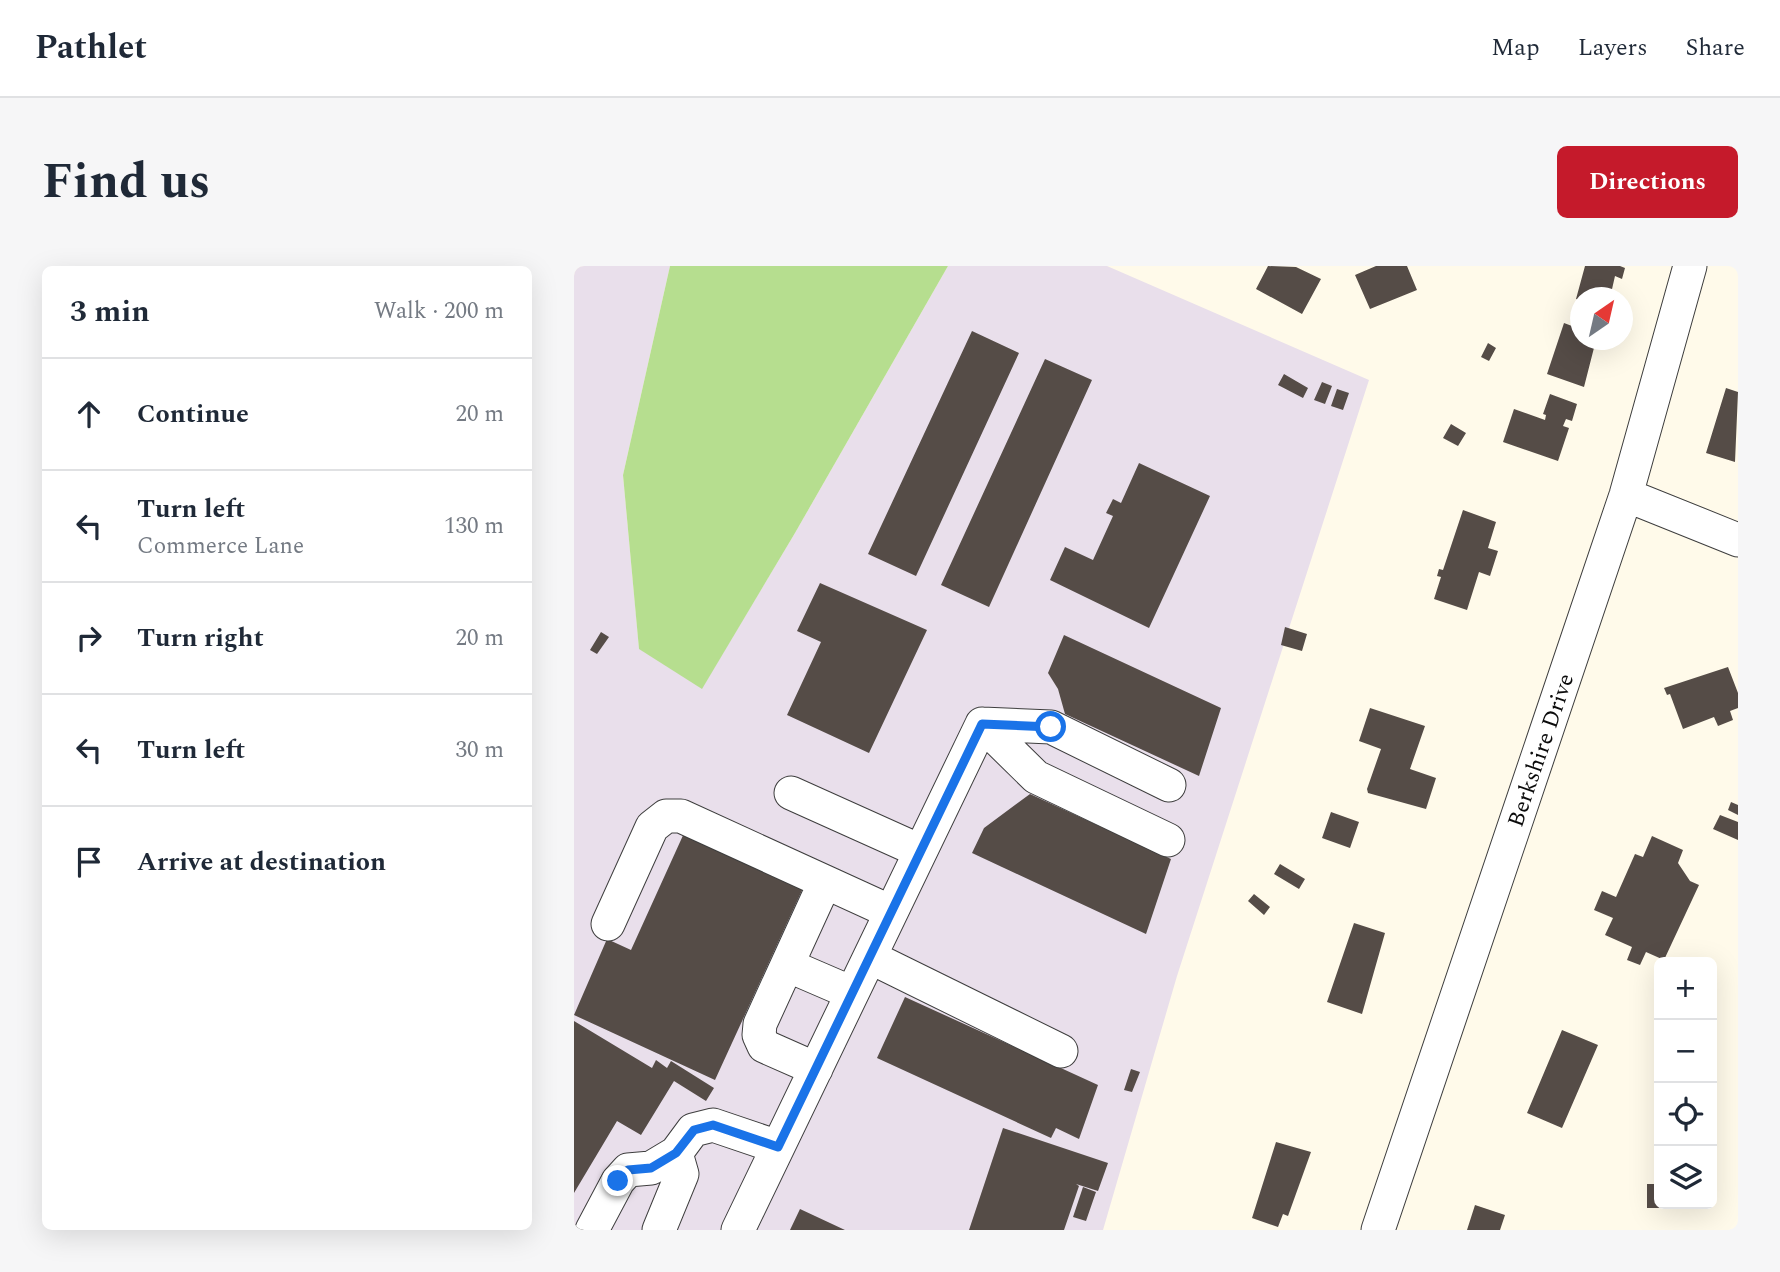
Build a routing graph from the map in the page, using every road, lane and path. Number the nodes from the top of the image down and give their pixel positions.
1 (1690, 266) edge
2 (1626, 495) junction
3 (1738, 540) edge
4 (982, 724) junction
5 (1169, 785) dead end
6 (791, 793) dead end
7 (1168, 840) dead end
8 (920, 852) junction
9 (825, 882) junction
10 (891, 912) junction
11 (608, 924) dead end
12 (870, 957) junction
13 (787, 965) junction
14 (852, 993) junction
15 (1061, 1051) dead end
16 (816, 1069) junction
17 (778, 1147) junction
18 (676, 1153) junction
19 (592, 1230) edge
20 (659, 1230) edge
21 (738, 1230) edge
22 (1378, 1230) edge

1 - 2 street, Berkshire Drive
2 - 3 street
2 - 22 street, Berkshire Drive
4 - 5 street
4 - 7 street
4 - 8 street
6 - 8 street
8 - 10 street
9 - 10 street
9 - 11 street
9 - 13 street
10 - 12 street
12 - 14 street
12 - 15 street
13 - 14 street
13 - 16 street
14 - 16 street
16 - 17 street
17 - 18 street
17 - 21 street
18 - 19 street
18 - 20 street

